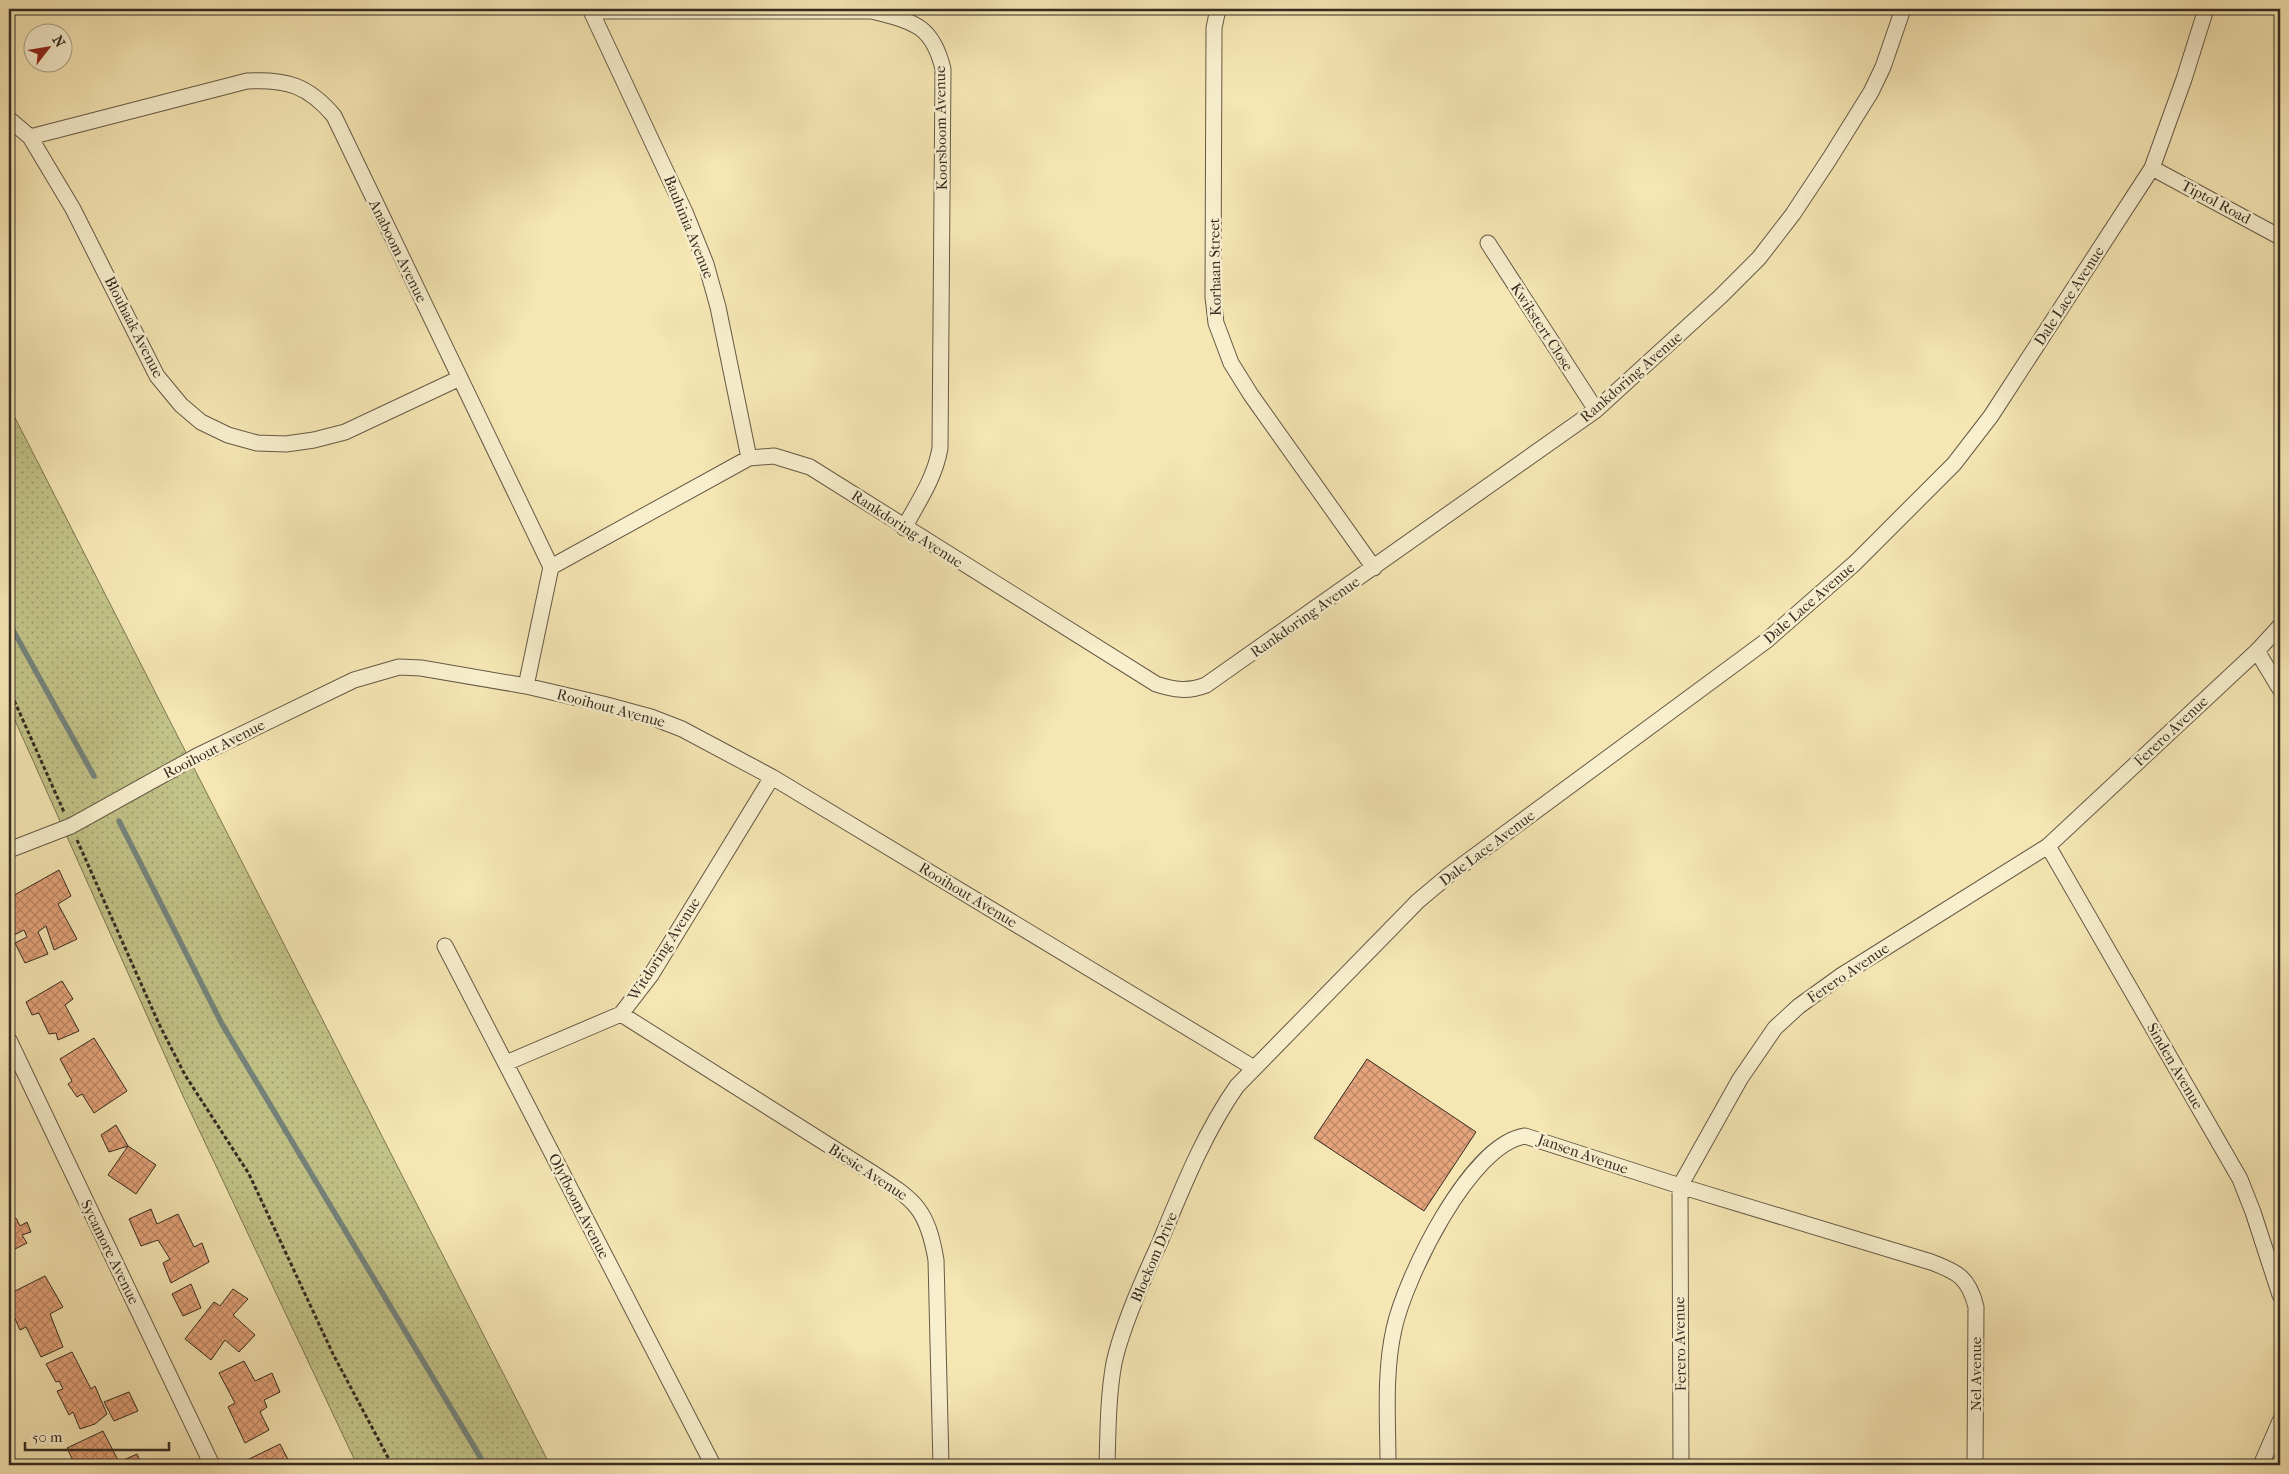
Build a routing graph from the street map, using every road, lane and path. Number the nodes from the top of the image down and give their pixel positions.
1 (1218, 9) edge
2 (1903, 9) edge
3 (2206, 9) edge
4 (590, 10) edge
5 (9, 120) edge
6 (30, 138) junction
7 (2152, 168) junction
8 (2280, 237) edge
9 (1488, 244) dead end
10 (460, 378) junction
11 (1596, 410) junction
12 (750, 458) junction
13 (904, 528) junction
14 (551, 568) junction
15 (1374, 568) junction
16 (2280, 626) edge
17 (2257, 651) junction
18 (526, 686) junction
19 (9, 689) edge
20 (2280, 689) edge
21 (772, 777) junction
22 (70, 826) junction
23 (2048, 846) junction
24 (9, 850) edge
25 (445, 946) dead end
26 (621, 1014) junction
27 (9, 1040) edge
28 (506, 1063) junction
29 (1254, 1068) junction
30 (1680, 1186) junction
31 (1968, 1284) joint
32 (2280, 1295) edge
33 (2280, 1421) edge
34 (212, 1465) edge
35 (392, 1465) edge
36 (713, 1465) edge
37 (941, 1465) edge
38 (1107, 1465) edge
39 (1388, 1465) edge
40 (1681, 1465) edge
41 (1976, 1465) edge
42 (2261, 1465) edge

1 - 15 street, Korhaan Street
2 - 11 street, Rankdoring Avenue
3 - 7 street, Dale Lace Avenue
4 - 12 street, Bauhinia Avenue
4 - 13 street, Koorsboom Avenue
5 - 6 street, Blouhaak Avenue
6 - 10 street, Blouhaak Avenue
6 - 10 street, Anaboom Avenue
7 - 8 street, Tiptol Road
7 - 29 street, Dale Lace Avenue
9 - 11 street, Kwikstert Close
10 - 14 street, Anaboom Avenue
11 - 15 street, Rankdoring Avenue
12 - 13 street, Rankdoring Avenue
12 - 14 street, Rankdoring Avenue
13 - 15 street, Rankdoring Avenue
14 - 18 street
16 - 17 street, Ferero Avenue
17 - 20 street
17 - 23 street, Ferero Avenue
18 - 21 street, Rooihout Avenue
18 - 22 street, Rooihout Avenue
19 - 22 path
21 - 26 street, Witdoring Avenue
21 - 29 street, Rooihout Avenue
22 - 24 street, Rooihout Avenue
22 - 35 path
23 - 30 street, Ferero Avenue
23 - 32 street, Sinden Avenue
25 - 28 street, Olyfboom Avenue
26 - 28 street, Witdoring Avenue
26 - 37 street, Biesie Avenue
27 - 34 street, Sycamore Avenue
28 - 36 street, Olyfboom Avenue
29 - 38 street, Bloekom Drive
30 - 31 street, Jansen Avenue
30 - 39 street, Jansen Avenue
30 - 40 street, Ferero Avenue
31 - 41 street, Nel Avenue
33 - 42 street

